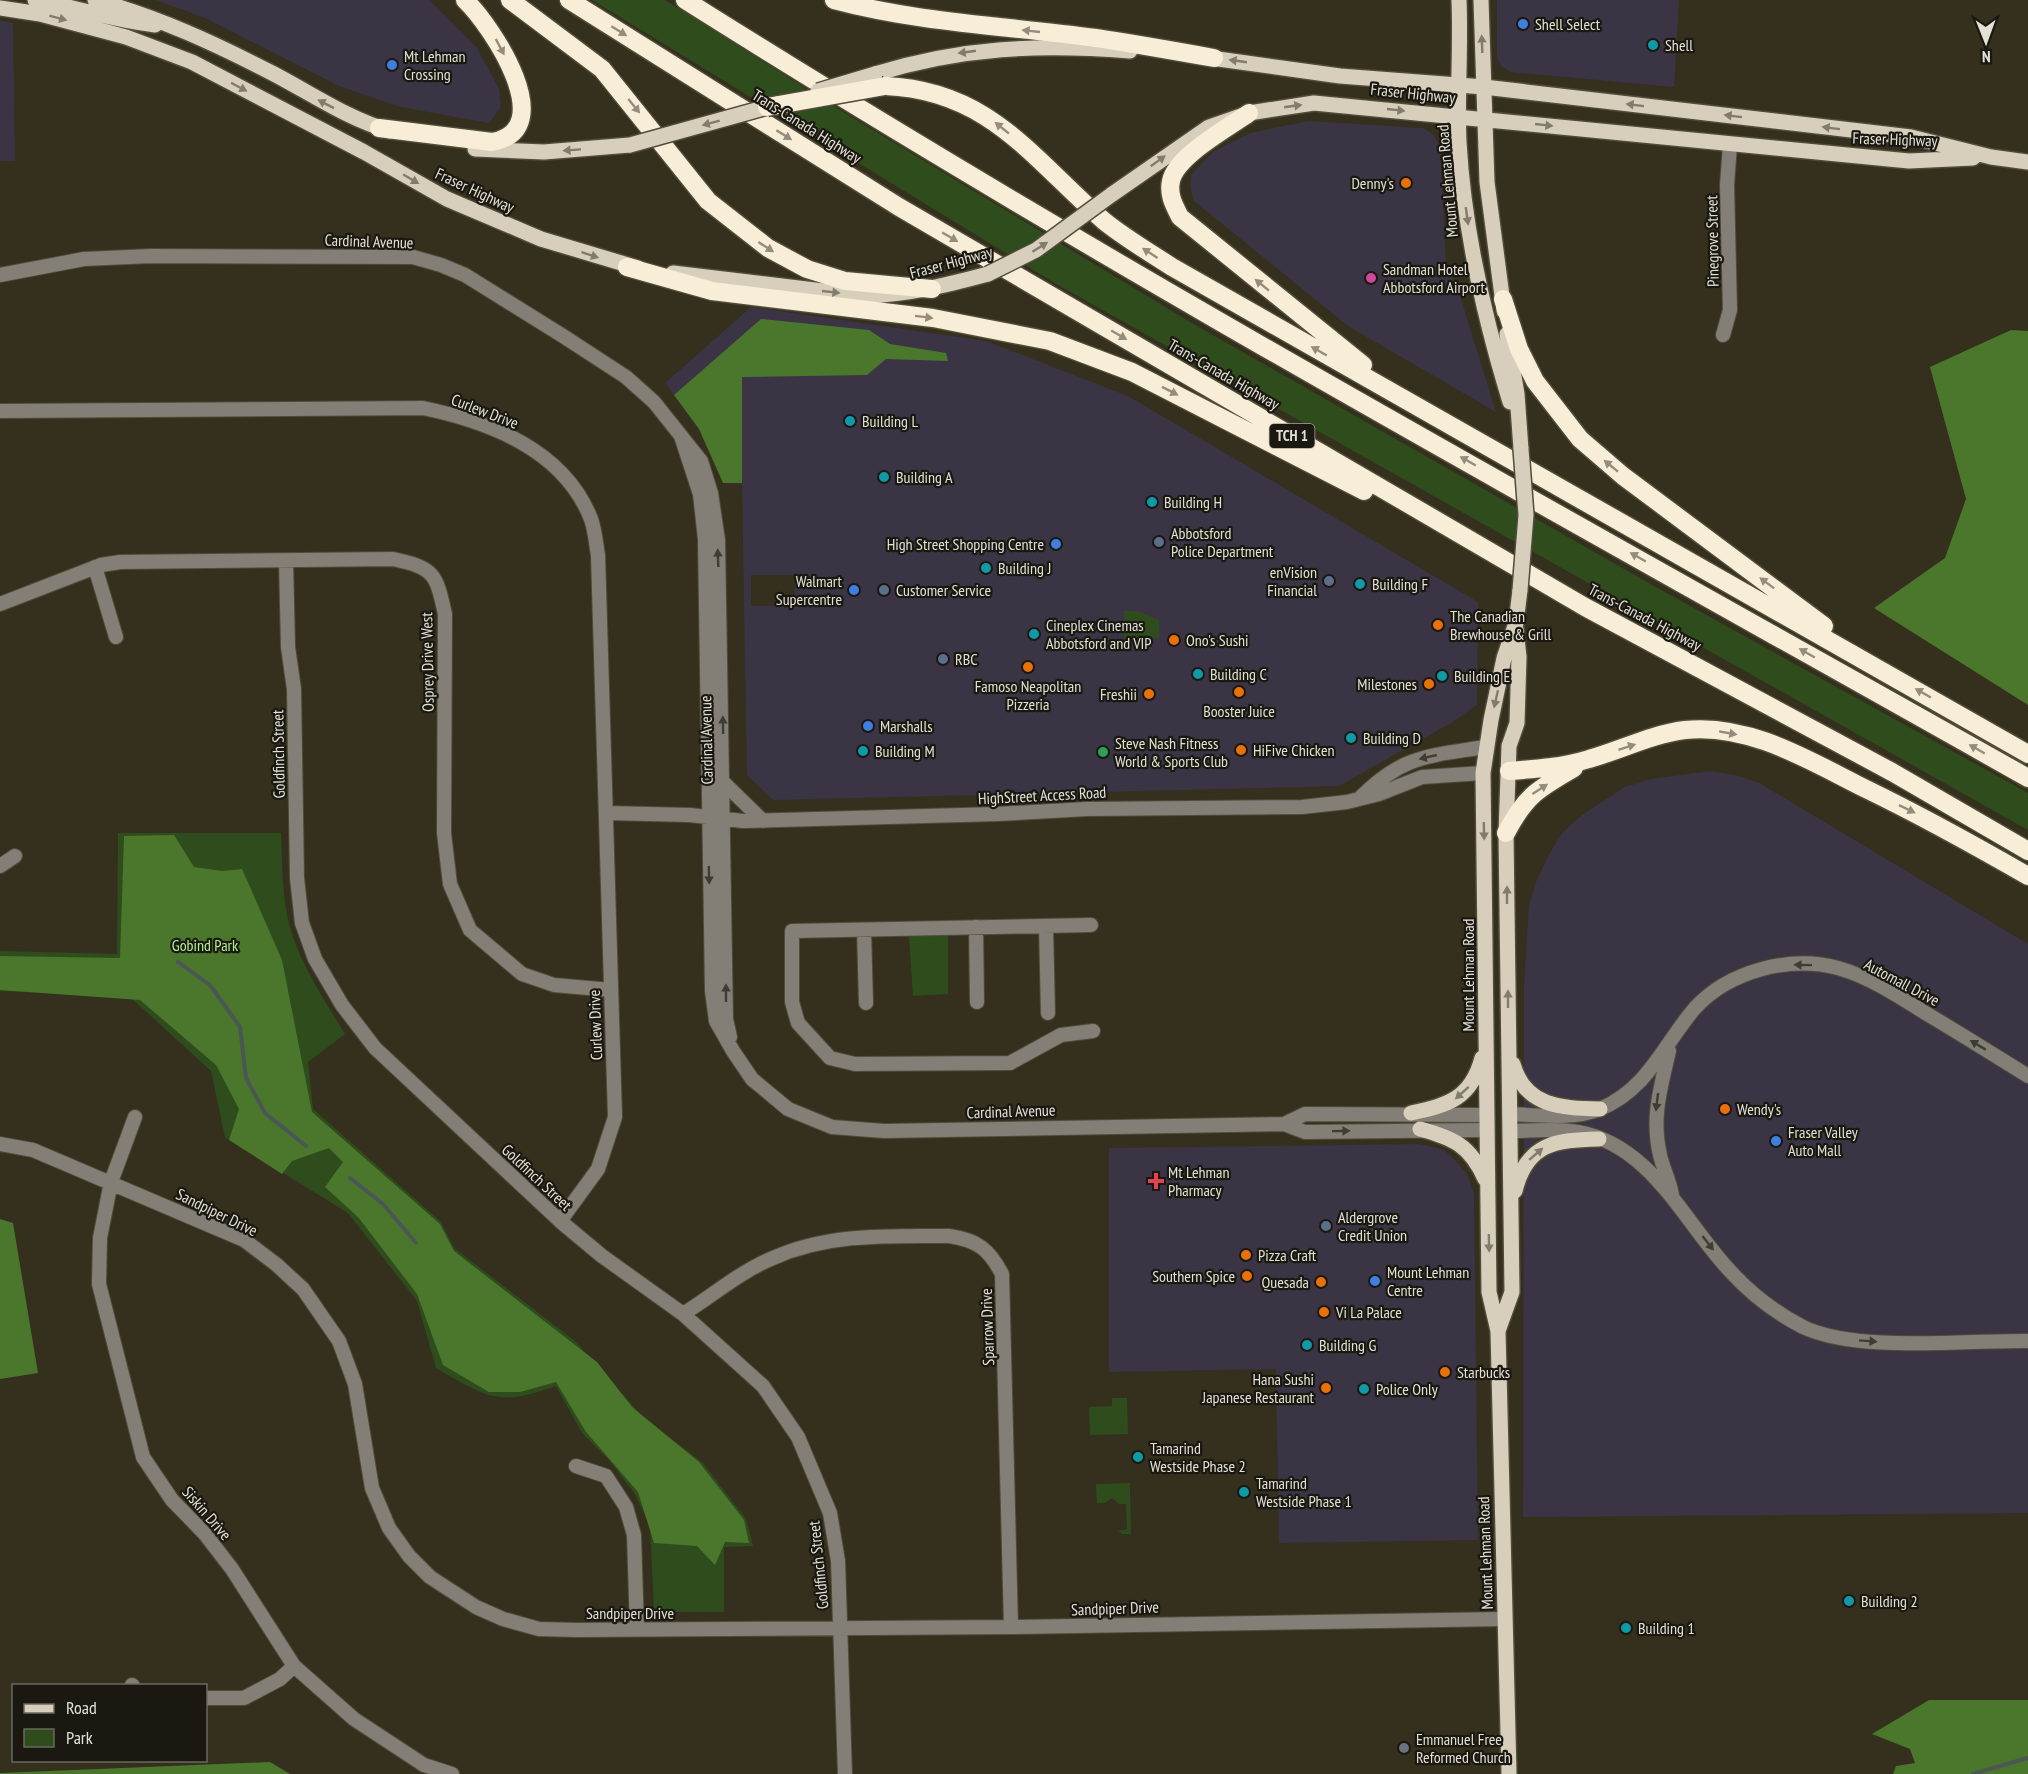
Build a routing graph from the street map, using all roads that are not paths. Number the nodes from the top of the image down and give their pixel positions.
1 (35, 0) edge
2 (95, 0) edge
3 (465, 0) edge
4 (510, 0) edge
5 (569, 0) edge
6 (685, 0) edge
7 (834, 0) edge
8 (1460, 0) edge
9 (1481, 0) edge
10 (0, 8) edge
11 (176, 27) junction
12 (1214, 58) junction
13 (880, 80) junction
14 (1460, 85) junction
15 (1484, 87) junction
16 (767, 107) joint
17 (1249, 113) junction
18 (1459, 116) junction
19 (1486, 119) junction
20 (379, 128) junction
21 (1730, 145) junction
22 (1991, 157) junction
23 (2028, 162) edge
24 (627, 267) junction
25 (0, 275) edge
26 (932, 289) junction
27 (1503, 298) junction
28 (1723, 335) dead end
29 (0, 411) edge
30 (1425, 411) junction
31 (1517, 425) junction
32 (681, 436) junction
33 (286, 561) junction
34 (95, 567) junction
35 (0, 604) edge
36 (1585, 607) junction
37 (1516, 623) junction
38 (116, 637) dead end
39 (1880, 669) junction
40 (1509, 746) junction
41 (1485, 747) junction
42 (2028, 754) edge
43 (1588, 760) junction
44 (1509, 771) junction
45 (1483, 773) junction
46 (2028, 778) edge
47 (724, 783) junction
48 (1360, 797) junction
49 (606, 813) junction
50 (708, 817) junction
51 (723, 819) junction
52 (763, 821) junction
53 (1506, 833) junction
54 (2028, 851) edge
55 (15, 856) dead end
56 (0, 866) edge
57 (2028, 876) edge
58 (1091, 925) dead end
59 (1046, 926) junction
60 (975, 927) junction
61 (864, 930) junction
62 (611, 990) junction
63 (977, 1002) dead end
64 (866, 1004) dead end
65 (1048, 1013) dead end
66 (1093, 1031) dead end
67 (1486, 1043) junction
68 (1508, 1044) junction
69 (1670, 1045) junction
70 (733, 1051) junction
71 (2028, 1076) edge
72 (1600, 1109) junction
73 (1411, 1113) junction
74 (1487, 1114) junction
75 (1509, 1114) junction
76 (135, 1117) dead end
77 (1284, 1124) junction
78 (1420, 1129) junction
79 (1487, 1130) junction
80 (1510, 1131) junction
81 (1599, 1138) junction
82 (0, 1144) edge
83 (111, 1182) junction
84 (1488, 1184) junction
85 (1672, 1197) junction
86 (1511, 1206) junction
87 (560, 1221) junction
88 (683, 1314) junction
89 (1498, 1331) junction
90 (2028, 1341) edge
91 (576, 1466) dead end
92 (1505, 1619) junction
93 (1011, 1627) junction
94 (841, 1628) junction
95 (637, 1630) junction
96 (294, 1666) junction
97 (207, 1698) edge
98 (423, 1769) edge
99 (452, 1774) edge
100 (844, 1774) edge
101 (1509, 1774) edge

1 - 11 main road
2 - 11 main road, Fraser Highway
3 -> 20 highway
4 -> 26 highway
5 -> 36 highway, Trans-Canada Highway / TCH 1
46 -> 6 highway
12 -> 7 highway
8 - 14 main road, Mount Lehman Road
15 -> 9 main road, Mount Lehman Road
10 -> 24 main road, Fraser Highway
20 -> 11 main road, Fraser Highway
12 -> 13 main road, Fraser Highway
14 -> 12 main road, Fraser Highway
13 - 16 highway, bridge
30 -> 13 highway
14 - 15 main road, Fraser Highway
14 - 18 main road, Mount Lehman Road
15 - 19 main road, Mount Lehman Road
22 -> 15 main road, Fraser Highway
16 -> 20 main road, Fraser Highway, bridge
17 -> 18 main road, Fraser Highway
26 -> 17 main road, Fraser Highway, bridge
30 -> 17 highway
18 - 19 main road, Fraser Highway
18 -> 31 main road, Mount Lehman Road
19 -> 21 main road, Fraser Highway
19 - 27 main road, Mount Lehman Road
21 - 22 main road, Fraser Highway
21 - 28 street, Pinegrove Street
22 - 23 main road, Fraser Highway
24 -> 26 main road, Fraser Highway
24 -> 36 highway
25 - 32 street, Cardinal Avenue
27 - 31 main road, Mount Lehman Road
39 -> 27 highway
29 - 49 street, Curlew Drive
30 - 39 highway
31 - 37 main road, Mount Lehman Road, bridge
47 -> 32 street, Cardinal Avenue
32 - 50 street, Cardinal Avenue
33 - 34 street, Osprey Drive West
33 - 62 street, Osprey Drive West
33 - 87 street, Goldfinch Street
34 - 35 street, Osprey Drive West
34 - 38 street
36 - 54 highway, Trans-Canada Highway / TCH 1
37 - 40 main road, Mount Lehman Road
37 -> 41 main road, Mount Lehman Road
42 -> 39 highway
40 - 41 main road
40 - 44 main road, Mount Lehman Road
41 - 45 main road, Mount Lehman Road
41 -> 48 street, HighStreet Access Road
43 - 44 highway
53 -> 43 highway
43 -> 57 highway
44 - 45 main road
44 - 53 main road, Mount Lehman Road
45 - 48 street, HighStreet Access Road
45 -> 67 main road, Mount Lehman Road
47 - 51 street, Cardinal Avenue
47 - 52 street
48 - 52 street, HighStreet Access Road
49 - 50 street
49 - 62 street, Curlew Drive
50 - 51 street
50 -> 70 street, Cardinal Avenue
51 - 52 street, HighStreet Access Road
70 -> 51 street, Cardinal Avenue
68 -> 53 main road, Mount Lehman Road
55 - 56 street
58 - 59 street
59 - 60 street
59 - 65 street
60 - 61 street
60 - 63 street
61 - 64 street
61 - 66 street
62 - 87 street, Curlew Drive
67 -> 73 main road
67 - 74 main road, Mount Lehman Road
68 - 72 main road
68 - 75 main road, Mount Lehman Road
71 -> 69 street, Automall Drive
69 - 72 street, Automall Drive
69 -> 85 street, Automall Drive
70 - 77 street, Cardinal Avenue
72 - 75 street, Automall Drive
73 - 74 street, Cardinal Avenue
73 - 77 street, Cardinal Avenue
74 - 75 main road
74 - 79 main road, Mount Lehman Road
75 - 80 main road, Mount Lehman Road
76 - 83 street, Siskin Drive
77 -> 78 street, Cardinal Avenue
78 - 79 street, Cardinal Avenue
78 - 84 main road
79 - 80 main road
79 - 84 main road, Mount Lehman Road
80 - 81 street, Automall Drive
80 - 86 main road, Mount Lehman Road
81 - 85 street, Automall Drive
86 -> 81 main road
82 - 83 street, Sandpiper Drive
83 - 95 street, Sandpiper Drive
83 - 96 street, Siskin Drive
84 -> 89 main road, Mount Lehman Road
85 -> 90 street, Automall Drive
86 - 89 main road, Mount Lehman Road
87 - 88 street, Goldfinch Street
88 - 93 street, Sparrow Drive
88 - 94 street, Goldfinch Street
89 - 92 main road, Mount Lehman Road
91 - 95 street
92 - 93 street, Sandpiper Drive
92 - 101 main road, Mount Lehman Road
93 - 94 street, Sandpiper Drive
94 - 95 street, Sandpiper Drive
94 - 100 street, Goldfinch Street
96 - 97 street
96 - 98 street, Siskin Drive
98 - 99 street, Siskin Drive

